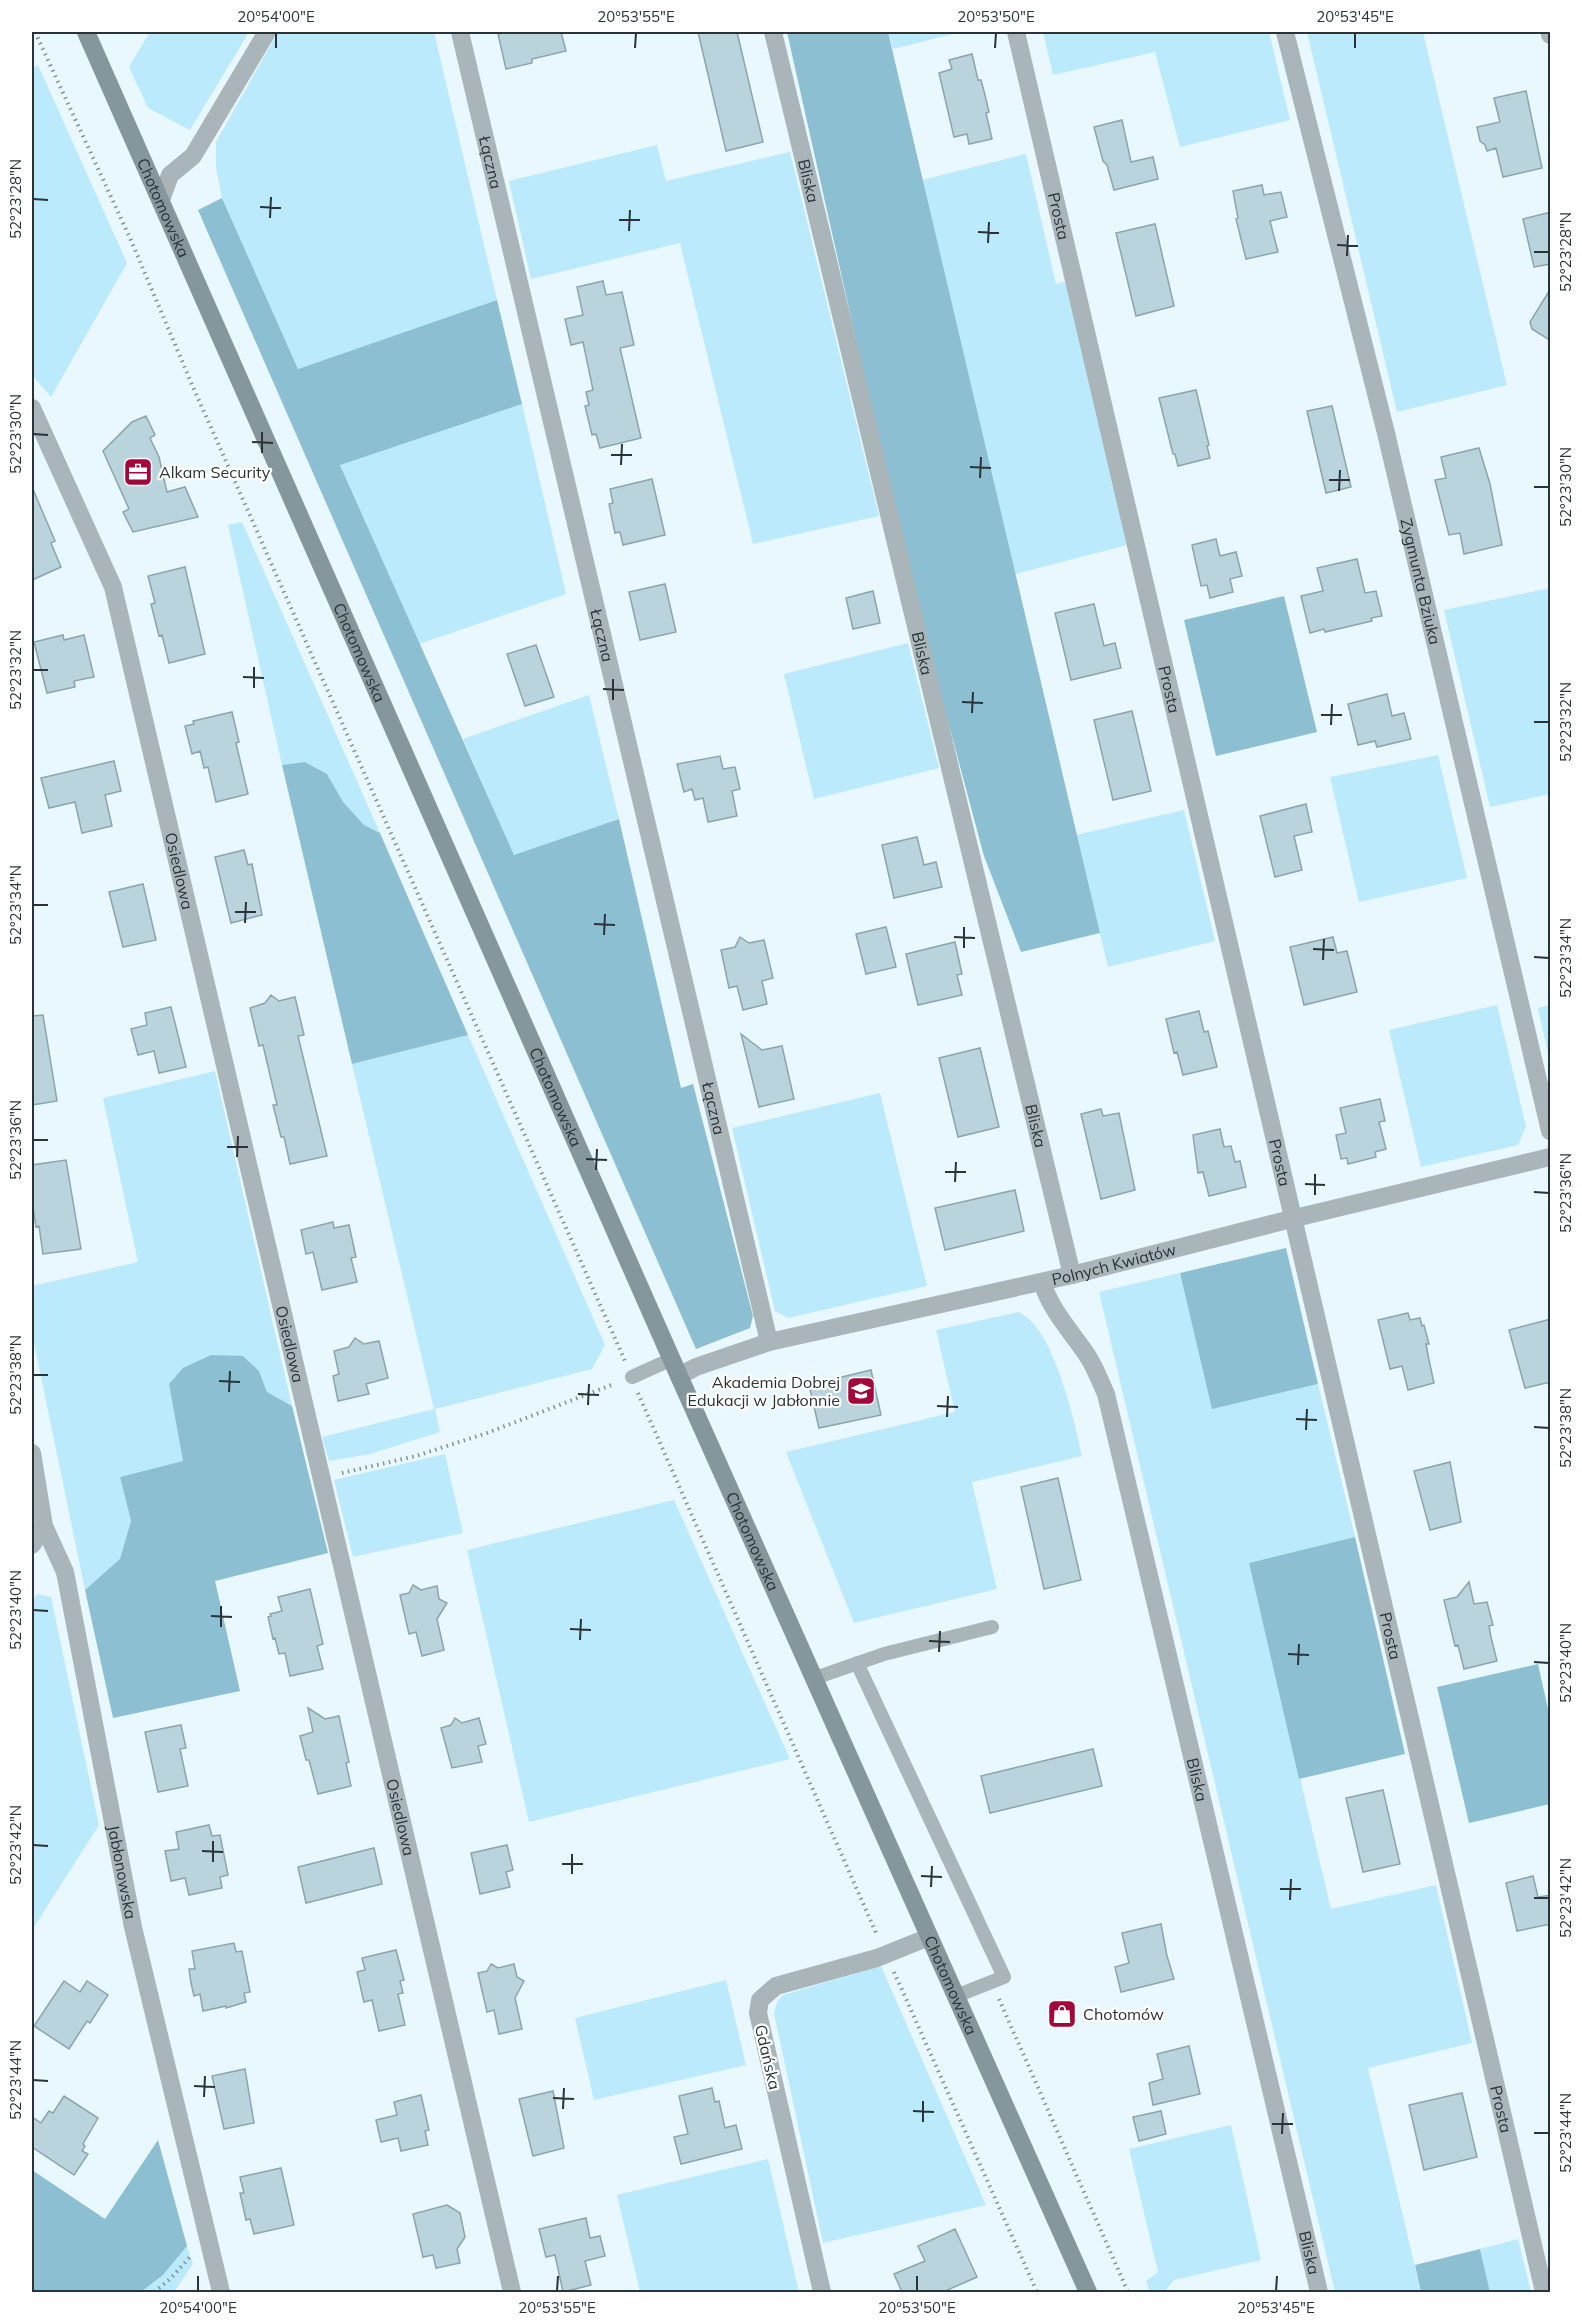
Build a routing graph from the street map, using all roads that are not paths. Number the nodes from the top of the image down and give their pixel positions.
1 (86, 32) edge
2 (267, 32) edge
3 (460, 32) edge
4 (773, 32) edge
5 (1016, 32) edge
6 (1285, 32) edge
7 (161, 200) junction
8 (32, 408) edge
9 (1551, 1131) edge
10 (1551, 1157) edge
11 (1294, 1218) junction
12 (1072, 1275) junction
13 (1042, 1282) junction
14 (770, 1342) junction
15 (676, 1367) junction
16 (632, 1377) road end
17 (32, 1453) edge
18 (38, 1528) edge
19 (32, 1545) edge
20 (992, 1627) dead end
21 (857, 1663) junction
22 (815, 1678) junction
23 (929, 1937) junction
24 (956, 1996) junction
25 (221, 2292) edge
26 (512, 2292) edge
27 (822, 2292) edge
28 (1088, 2292) edge
29 (1320, 2292) edge
30 (1544, 2292) edge

1 - 7 street, Chotomowska
2 - 7 street
3 - 14 street, Łączna
4 - 12 street, Bliska
5 - 11 street, Prosta
6 - 9 street, Zygmunta Bziuka
7 - 15 street, Chotomowska
8 - 26 street, Osiedlowa
10 - 11 street, Polnych Kwiatów
11 - 12 street, Polnych Kwiatów
11 - 30 street, Prosta
12 - 13 street, Polnych Kwiatów
13 - 14 street, Polnych Kwiatów
13 - 29 street, Bliska
14 - 15 street, Polnych Kwiatów
15 - 16 lane
15 - 22 street, Chotomowska
17 - 18 street, Jabłonowska
18 - 19 street
18 - 25 street, Jabłonowska
20 - 21 lane
21 - 22 lane
21 - 24 lane
22 - 23 street, Chotomowska
23 - 24 street, Chotomowska
23 - 27 street, Gdańska
24 - 28 street, Chotomowska

